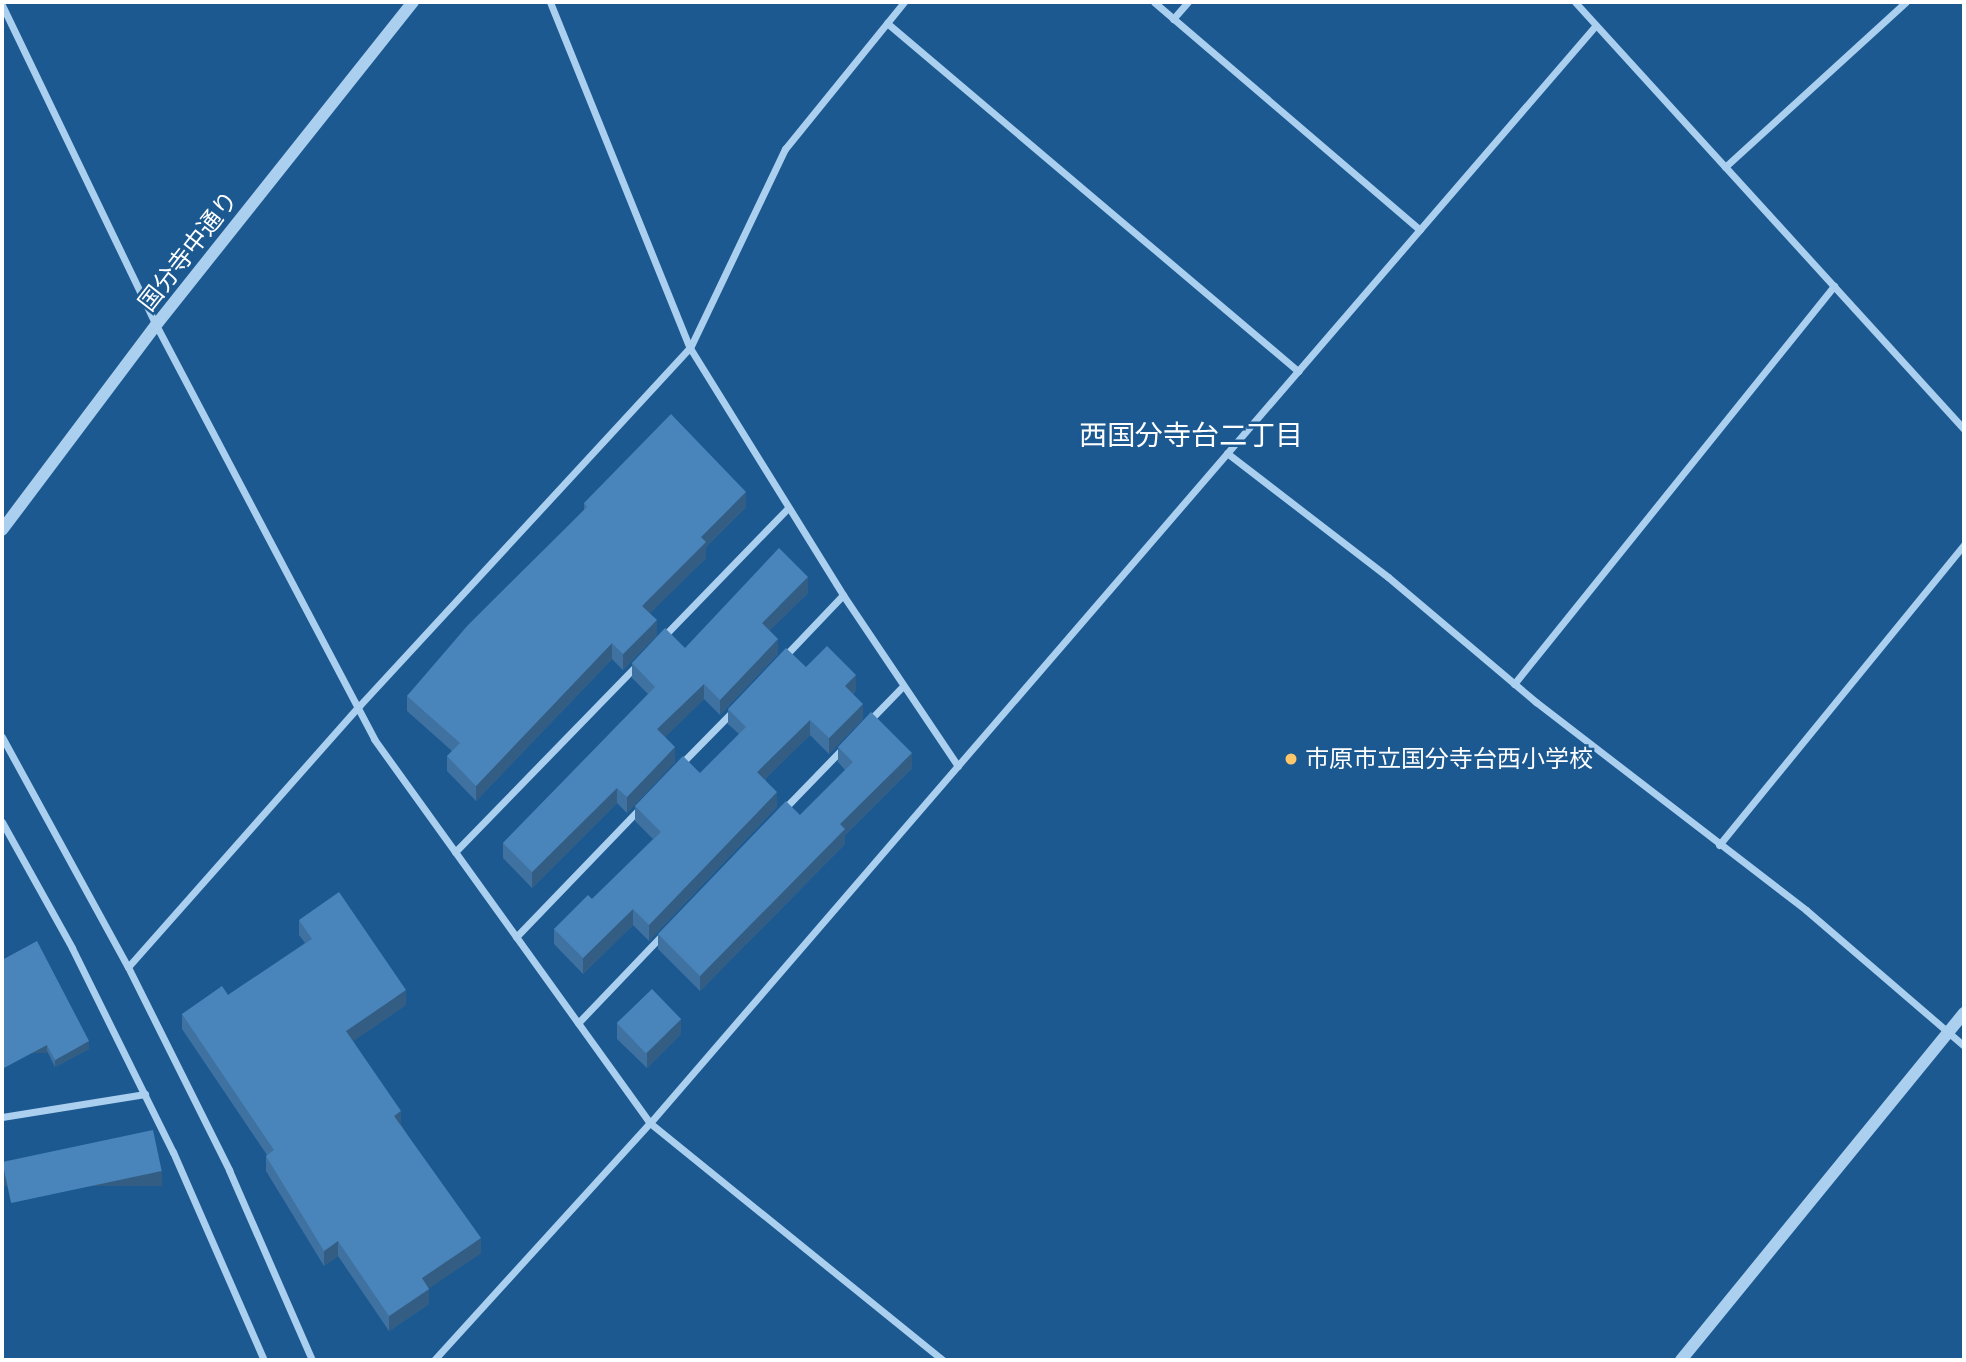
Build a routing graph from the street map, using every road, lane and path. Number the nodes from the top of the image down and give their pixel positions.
1 (413, 2) edge
2 (551, 2) edge
3 (904, 2) edge
4 (1154, 2) edge
5 (1188, 2) edge
6 (1575, 2) edge
7 (1906, 2) edge
8 (2, 5) edge
9 (1173, 19) junction
10 (887, 23) junction
11 (1596, 25) junction
12 (1725, 167) junction
13 (1420, 230) junction
14 (1835, 286) junction
15 (156, 325) junction
16 (690, 348) junction
17 (1298, 371) junction
18 (1964, 429) edge
19 (1227, 453) junction
20 (788, 508) junction
21 (2, 530) edge
22 (1964, 545) edge
23 (843, 595) junction
24 (655, 646) edge
25 (645, 656) edge
26 (776, 666) edge
27 (1514, 684) junction
28 (902, 686) junction
29 (360, 705) junction
30 (737, 706) edge
31 (864, 726) edge
32 (855, 736) edge
33 (2, 737) edge
34 (958, 766) junction
35 (670, 776) edge
36 (651, 796) edge
37 (778, 815) edge
38 (2, 822) edge
39 (1719, 845) junction
40 (455, 852) junction
41 (673, 924) edge
42 (516, 937) junction
43 (128, 967) junction
44 (1964, 1013) edge
45 (578, 1023) junction
46 (1948, 1033) junction
47 (1964, 1046) edge
48 (145, 1094) junction
49 (2, 1117) edge
50 (650, 1124) junction
51 (264, 1360) edge
52 (312, 1360) edge
53 (434, 1360) edge
54 (943, 1360) edge
55 (1681, 1360) edge

1 - 15 street, 国分寺中通り
2 - 16 street
3 - 10 street
4 - 9 street
5 - 9 street
6 - 11 street
7 - 12 street
8 - 15 street
9 - 13 street
10 - 16 street
10 - 17 street
11 - 12 street
11 - 13 street
12 - 14 street
13 - 17 street
14 - 18 street
14 - 27 street
15 - 21 street, 国分寺中通り
15 - 29 street
16 - 20 street
16 - 29 street
17 - 19 street
19 - 27 street
19 - 34 street
20 - 23 street
20 - 24 street
22 - 39 street
23 - 26 street
23 - 28 street
25 - 40 street
27 - 39 street
28 - 31 street
28 - 34 street
29 - 40 street
29 - 43 street
30 - 35 street
32 - 37 street
33 - 43 street
34 - 50 street
36 - 42 street
38 - 48 street
39 - 46 street
40 - 42 street
41 - 45 street
42 - 45 street
43 - 52 street
44 - 46 street
45 - 50 street
46 - 47 street
46 - 55 street
48 - 49 street
48 - 51 street
50 - 53 street
50 - 54 street

